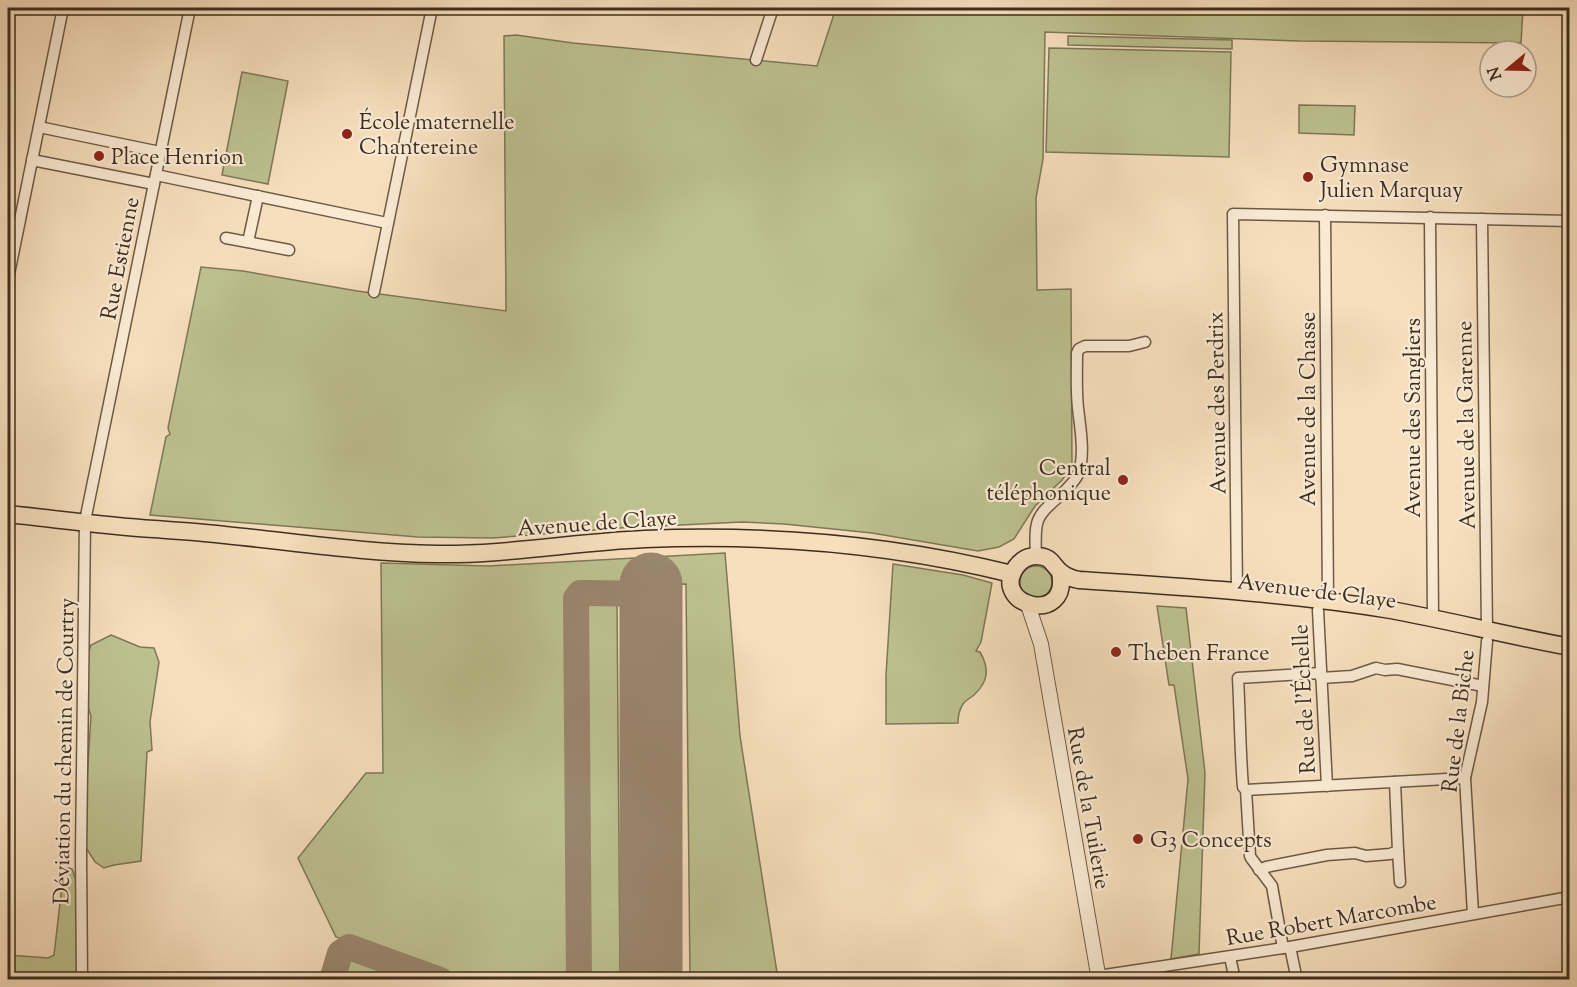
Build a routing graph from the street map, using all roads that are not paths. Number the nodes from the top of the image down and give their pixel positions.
1 (63, 8) edge
2 (190, 8) edge
3 (432, 8) edge
4 (772, 8) edge
5 (756, 60) dead end
6 (39, 127) junction
7 (160, 152) junction
8 (32, 160) junction
9 (155, 180) junction
10 (258, 196) junction
11 (1325, 215) junction
12 (1430, 217) junction
13 (1482, 219) junction
14 (1569, 221) edge
15 (387, 223) junction
16 (226, 238) dead end
17 (248, 242) junction
18 (289, 250) dead end
19 (10, 255) edge
20 (8, 279) edge
21 (374, 292) dead end
22 (1144, 342) dead end
23 (8, 505) edge
24 (8, 514) edge
25 (86, 519) junction
26 (1036, 556) junction
27 (1060, 572) junction
28 (1012, 574) junction
29 (1237, 592) junction
30 (1054, 599) junction
31 (1028, 605) junction
32 (1323, 606) junction
33 (1433, 619) junction
34 (1487, 635) junction
35 (1041, 644) junction
36 (1569, 647) edge
37 (1569, 657) edge
38 (1321, 676) junction
39 (1483, 686) junction
40 (1465, 778) junction
41 (1395, 782) junction
42 (1327, 786) junction
43 (1246, 790) junction
44 (1398, 851) junction
45 (1259, 870) junction
46 (1400, 882) dead end
47 (1569, 897) edge
48 (1473, 915) junction
49 (1286, 947) junction
50 (1230, 957) junction
51 (1098, 978) edge
52 (82, 980) edge
53 (1235, 980) edge
54 (1297, 980) edge

1 - 6 street
2 - 7 street, Rue Estienne
3 - 15 street
4 - 5 street
6 - 7 street
6 - 8 street
7 - 9 street, Rue Estienne
8 - 9 street
8 - 19 street
9 - 10 street
9 - 25 street, Rue Estienne
10 - 15 street
10 - 17 street
11 - 12 street
11 - 29 street, Avenue des Perdrix
11 - 32 street, Avenue de la Chasse
12 - 13 street
12 - 33 street, Avenue des Sangliers
13 - 14 street
13 - 34 street, Avenue de la Garenne
15 - 21 street
16 - 17 street
17 - 18 street
19 - 20 street
22 - 26 street
23 - 25 main road, Avenue de Claye
24 - 25 main road, Avenue de Claye
25 - 28 main road, Avenue de Claye
25 - 52 street, Déviation du chemin de Courtry
26 - 27 main road, Avenue de Claye
26 - 28 main road
27 - 29 main road, Avenue de Claye
27 - 30 main road
28 - 31 main road
29 - 32 main road, Avenue de Claye
30 - 31 main road, Avenue de Claye
30 - 32 main road, Avenue de Claye
30 - 35 street, Rue de la Tuilerie
31 - 35 street, Rue de la Tuilerie
32 - 33 main road, Avenue de Claye
32 - 34 main road, Avenue de Claye
32 - 38 street, Rue de l'Échelle
33 - 34 main road, Avenue de Claye
34 - 36 main road, Avenue de Claye
34 - 37 main road, Avenue de Claye
34 - 39 street, Rue de la Biche
35 - 51 street, Rue de la Tuilerie
38 - 39 street
38 - 42 street, Rue de l'Échelle
38 - 43 street
39 - 40 street, Rue de la Biche
40 - 41 street
40 - 48 street, Rue de la Biche
41 - 42 street
41 - 44 street
42 - 43 street
43 - 45 street
44 - 45 street
44 - 46 street
45 - 49 street
47 - 48 street, Rue Robert Marcombe
48 - 49 street, Rue Robert Marcombe
49 - 50 street, Rue Robert Marcombe
49 - 54 street
50 - 51 street, Rue Robert Marcombe
50 - 53 street

